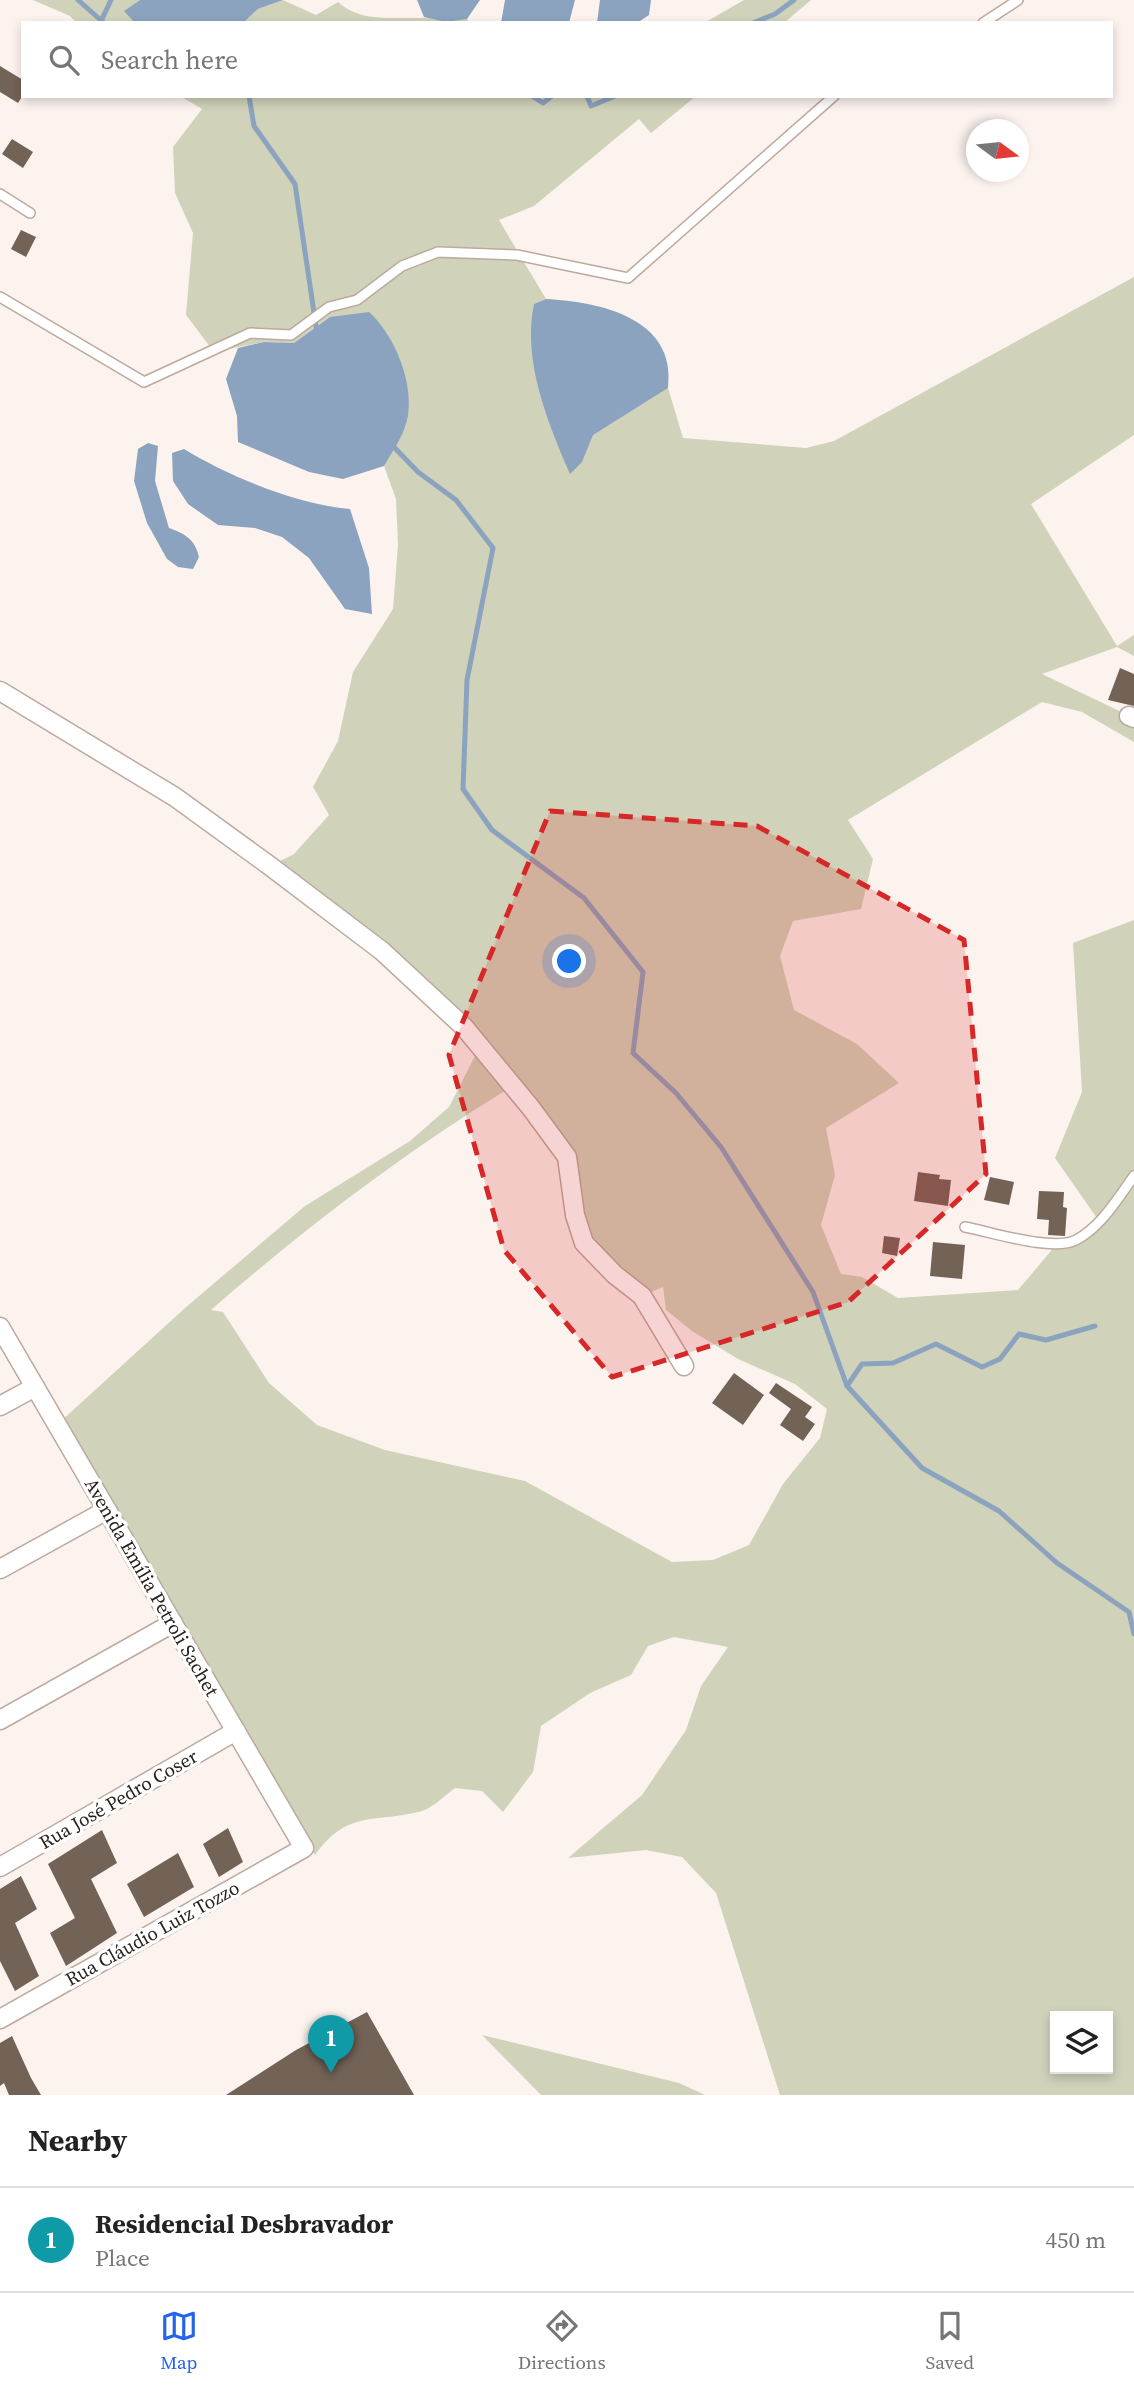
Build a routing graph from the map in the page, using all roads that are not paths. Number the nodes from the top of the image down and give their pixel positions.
1 (1018, 0) edge
2 (986, 21) edge
3 (832, 98) edge
4 (0, 194) edge
5 (30, 214) dead end
6 (0, 297) edge
7 (0, 691) edge
8 (1134, 1176) edge
9 (965, 1227) dead end
10 (0, 1327) edge
11 (684, 1366) dead end
12 (35, 1387) junction
13 (0, 1406) edge
14 (107, 1510) junction
15 (0, 1569) edge
16 (173, 1623) junction
17 (0, 1720) edge
18 (236, 1731) junction
19 (304, 1847) joint
20 (0, 1867) edge
21 (0, 2019) edge

1 - 2 lane
3 - 6 lane
4 - 5 lane
7 - 11 street
8 - 9 lane
10 - 12 street, Avenida Emília Petroli Sachet
12 - 13 street
12 - 14 street, Avenida Emília Petroli Sachet
14 - 15 street
14 - 16 street, Avenida Emília Petroli Sachet
16 - 17 street
16 - 18 street, Avenida Emília Petroli Sachet
18 - 19 street, Avenida Emília Petroli Sachet
18 - 20 street, Rua José Pedro Coser
19 - 21 street, Rua Cláudio Luiz Tozzo

